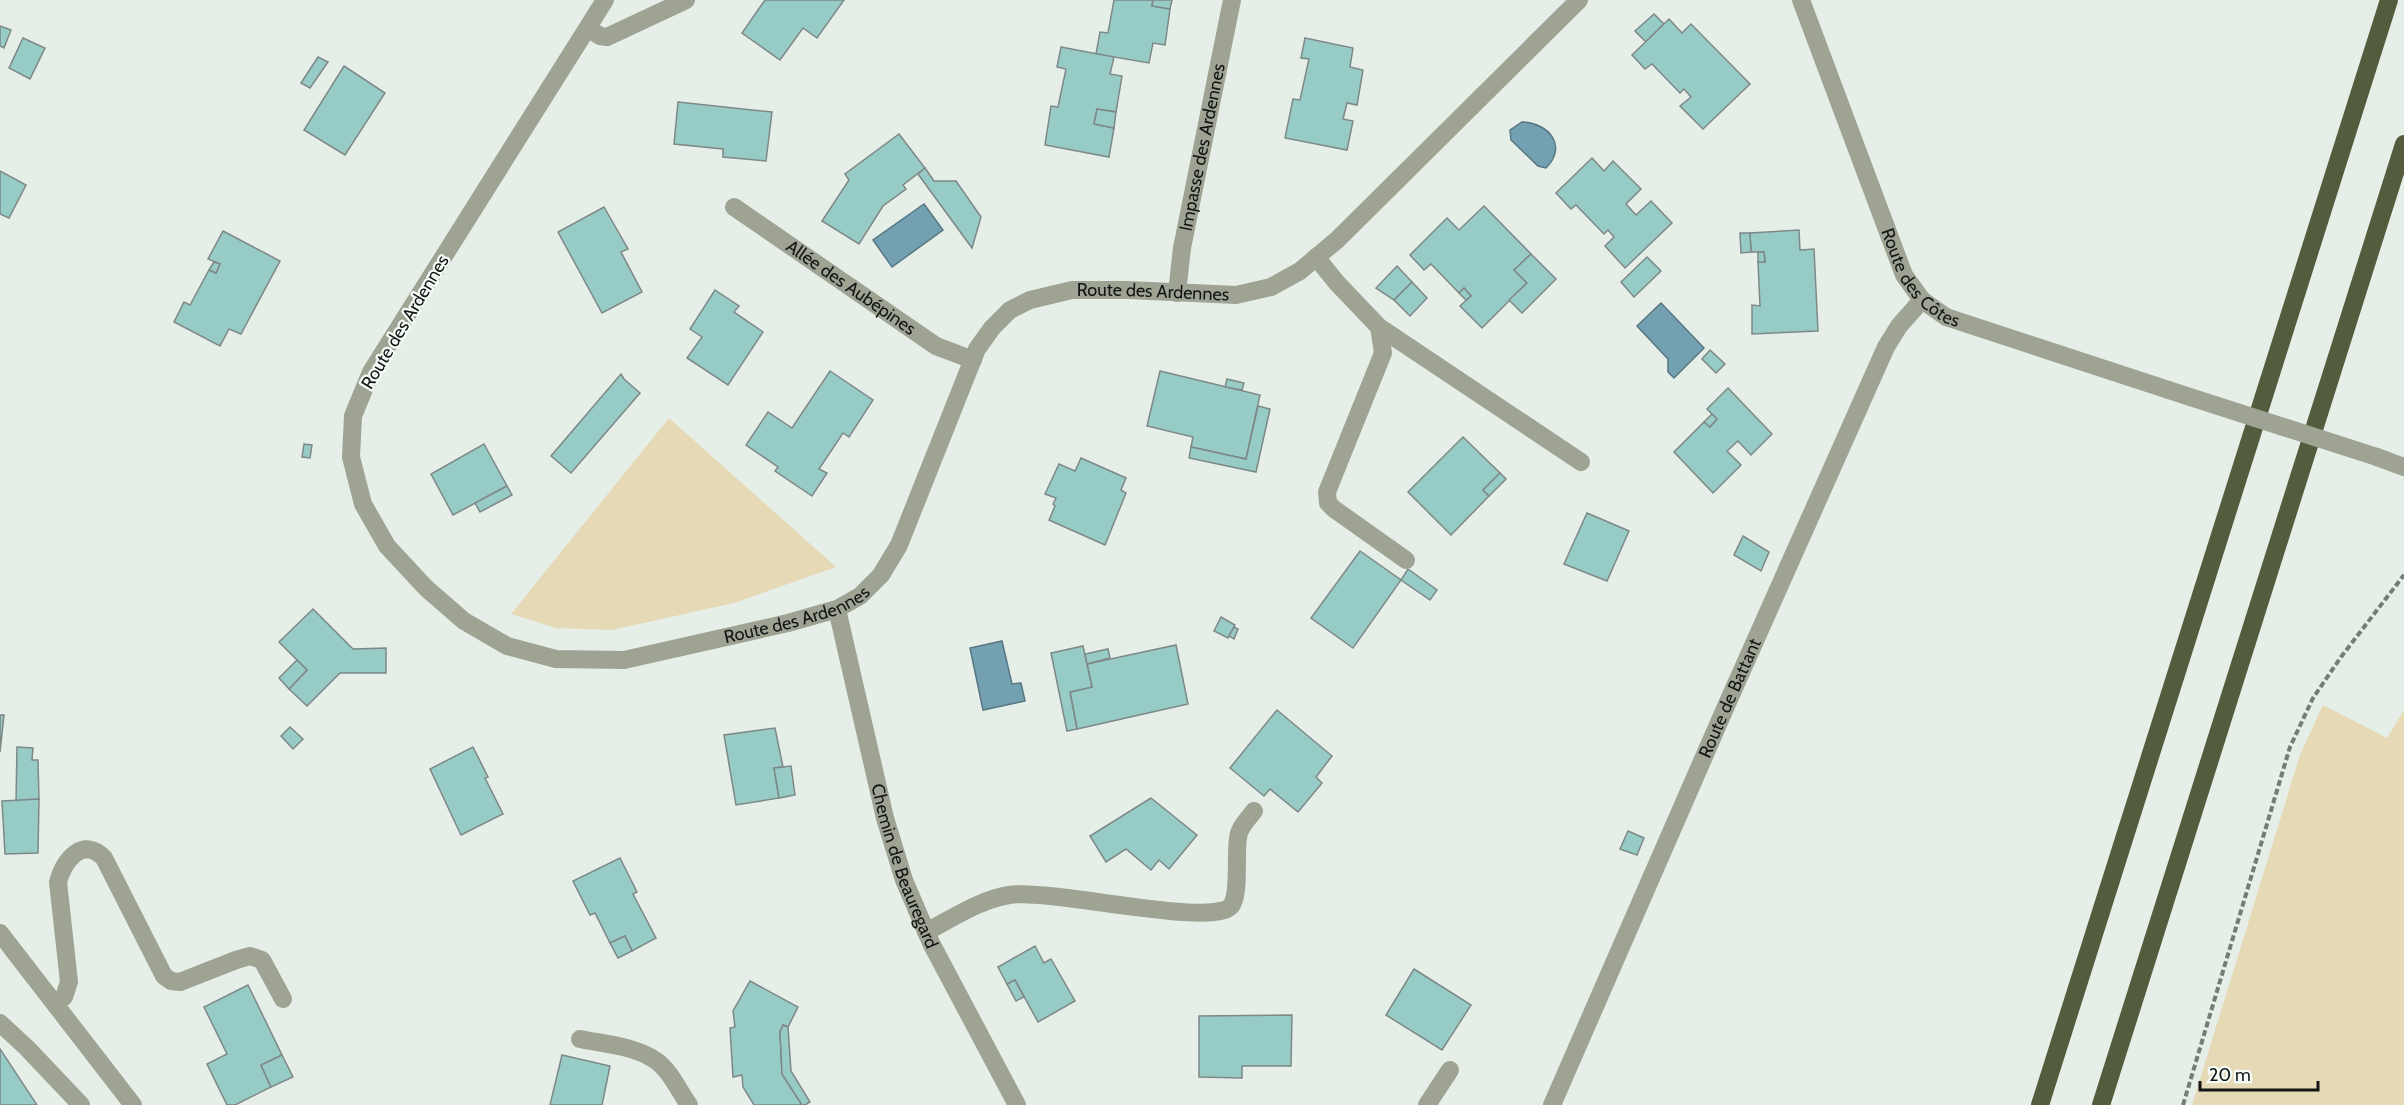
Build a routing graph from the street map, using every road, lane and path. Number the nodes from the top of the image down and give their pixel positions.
1 (605, 0) edge
2 (686, 0) edge
3 (1232, 0) edge
4 (1579, 0) edge
5 (1801, 0) edge
6 (2389, 0) edge
7 (588, 28) junction
8 (2404, 144) edge
9 (735, 207) dead end
10 (1316, 257) junction
11 (1177, 293) junction
12 (1922, 300) junction
13 (1379, 327) junction
14 (973, 360) junction
15 (1581, 462) dead end
16 (2404, 467) edge
17 (1406, 560) dead end
18 (2404, 575) edge
19 (837, 609) junction
20 (1254, 811) dead end
21 (926, 932) junction
22 (0, 933) edge
23 (283, 999) dead end
24 (55, 1003) junction
25 (0, 1023) edge
26 (580, 1039) dead end
27 (1450, 1070) dead end
28 (1015, 1104) edge
29 (81, 1105) edge
30 (133, 1105) edge
31 (688, 1105) edge
32 (1427, 1105) edge
33 (1552, 1105) edge
34 (2040, 1105) edge
35 (2102, 1105) edge
36 (2183, 1105) edge

1 - 7 street, Route des Ardennes
2 - 7 street
3 - 11 street, Impasse des Ardennes
4 - 10 street, Route des Ardennes
5 - 12 street, Route des Côtes
6 - 34 highway
7 - 19 street, Route des Ardennes
8 - 35 highway
9 - 14 street, Allée des Aubépines
10 - 11 street, Route des Ardennes
10 - 13 street
11 - 14 street, Route des Ardennes
12 - 16 street, Route des Côtes, bridge
12 - 33 street, Route de Battant
13 - 15 street
13 - 17 street
14 - 19 street, Route des Ardennes
18 - 36 path
19 - 21 street, Chemin de Beauregard
20 - 21 street
21 - 28 street, Chemin de Beauregard
22 - 24 street
23 - 24 street
24 - 30 street
25 - 29 street
26 - 31 street
27 - 32 street

